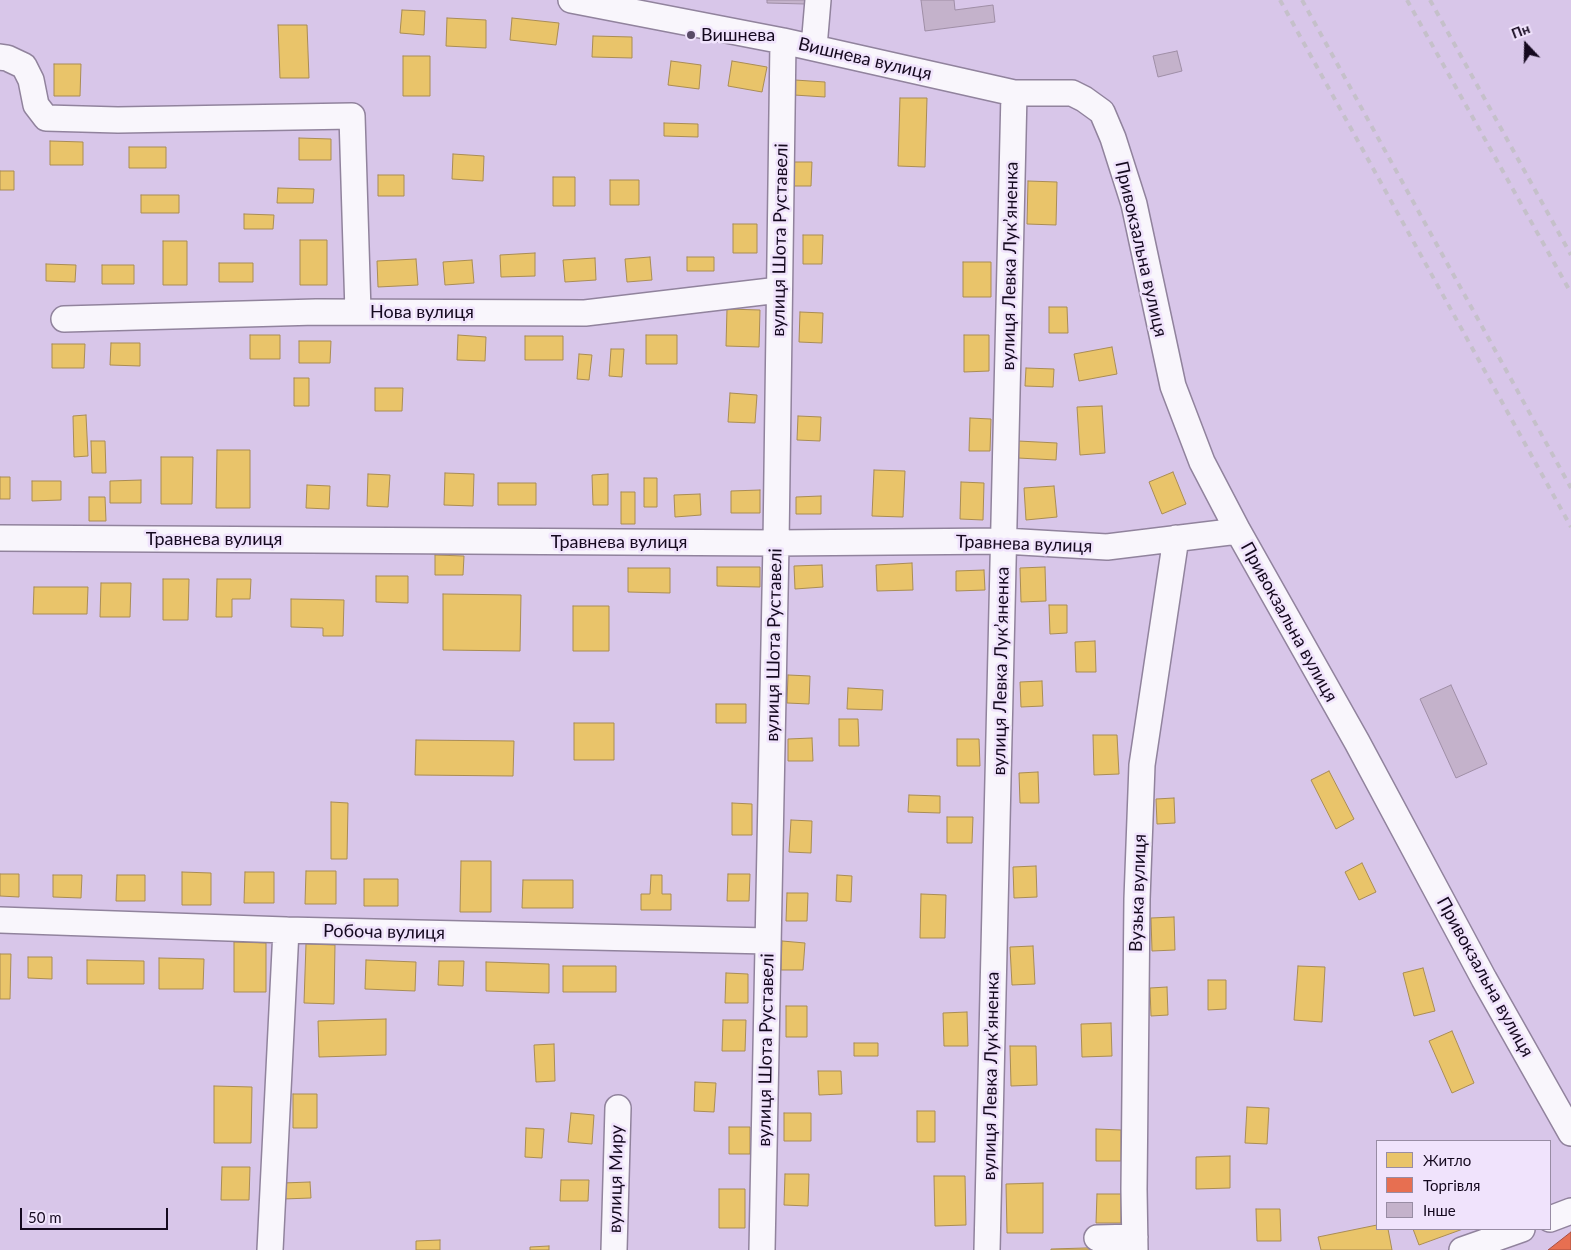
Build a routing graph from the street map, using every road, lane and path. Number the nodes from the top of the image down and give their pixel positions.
1 (818, 0) edge
2 (586, 1) edge
3 (783, 41) junction
4 (814, 47) junction
5 (0, 57) edge
6 (1014, 92) junction
7 (1072, 94) joint
8 (779, 290) junction
9 (358, 312) junction
10 (64, 319) dead end
11 (1238, 530) junction
12 (0, 538) edge
13 (1176, 538) junction
14 (1004, 541) junction
15 (776, 542) junction
16 (0, 920) edge
17 (286, 930) junction
18 (768, 941) junction
19 (618, 1108) dead end
20 (1571, 1132) edge
21 (1571, 1212) edge
22 (1551, 1219) edge
23 (1519, 1230) edge
24 (1097, 1238) dead end
25 (1135, 1243) edge
26 (270, 1250) edge
27 (614, 1250) edge
28 (762, 1250) edge
29 (987, 1250) edge
30 (1462, 1250) edge

1 - 4 street
2 - 3 street, Вишнева вулиця
3 - 4 street, Вишнева вулиця
3 - 8 street, вулиця Шота Руставелі
4 - 6 street, Вишнева вулиця
5 - 9 street
6 - 7 street, Вишнева вулиця
6 - 14 street, вулиця Левка Лукʼяненка
7 - 11 street, Привокзальна вулиця
8 - 9 street, Нова вулиця
8 - 15 street, вулиця Шота Руставелі
9 - 10 street, Нова вулиця
11 - 13 street, Травнева вулиця
11 - 20 street, Привокзальна вулиця
12 - 15 street, Травнева вулиця
13 - 14 street, Травнева вулиця
13 - 25 street, Вузька вулиця
14 - 15 street, Травнева вулиця
14 - 29 street, вулиця Левка Лукʼяненка
15 - 18 street, вулиця Шота Руставелі
16 - 17 street, Робоча вулиця
17 - 18 street, Робоча вулиця
17 - 26 street
18 - 28 street, вулиця Шота Руставелі
19 - 27 street, вулиця Миру
21 - 22 street
23 - 30 street
24 - 25 street

